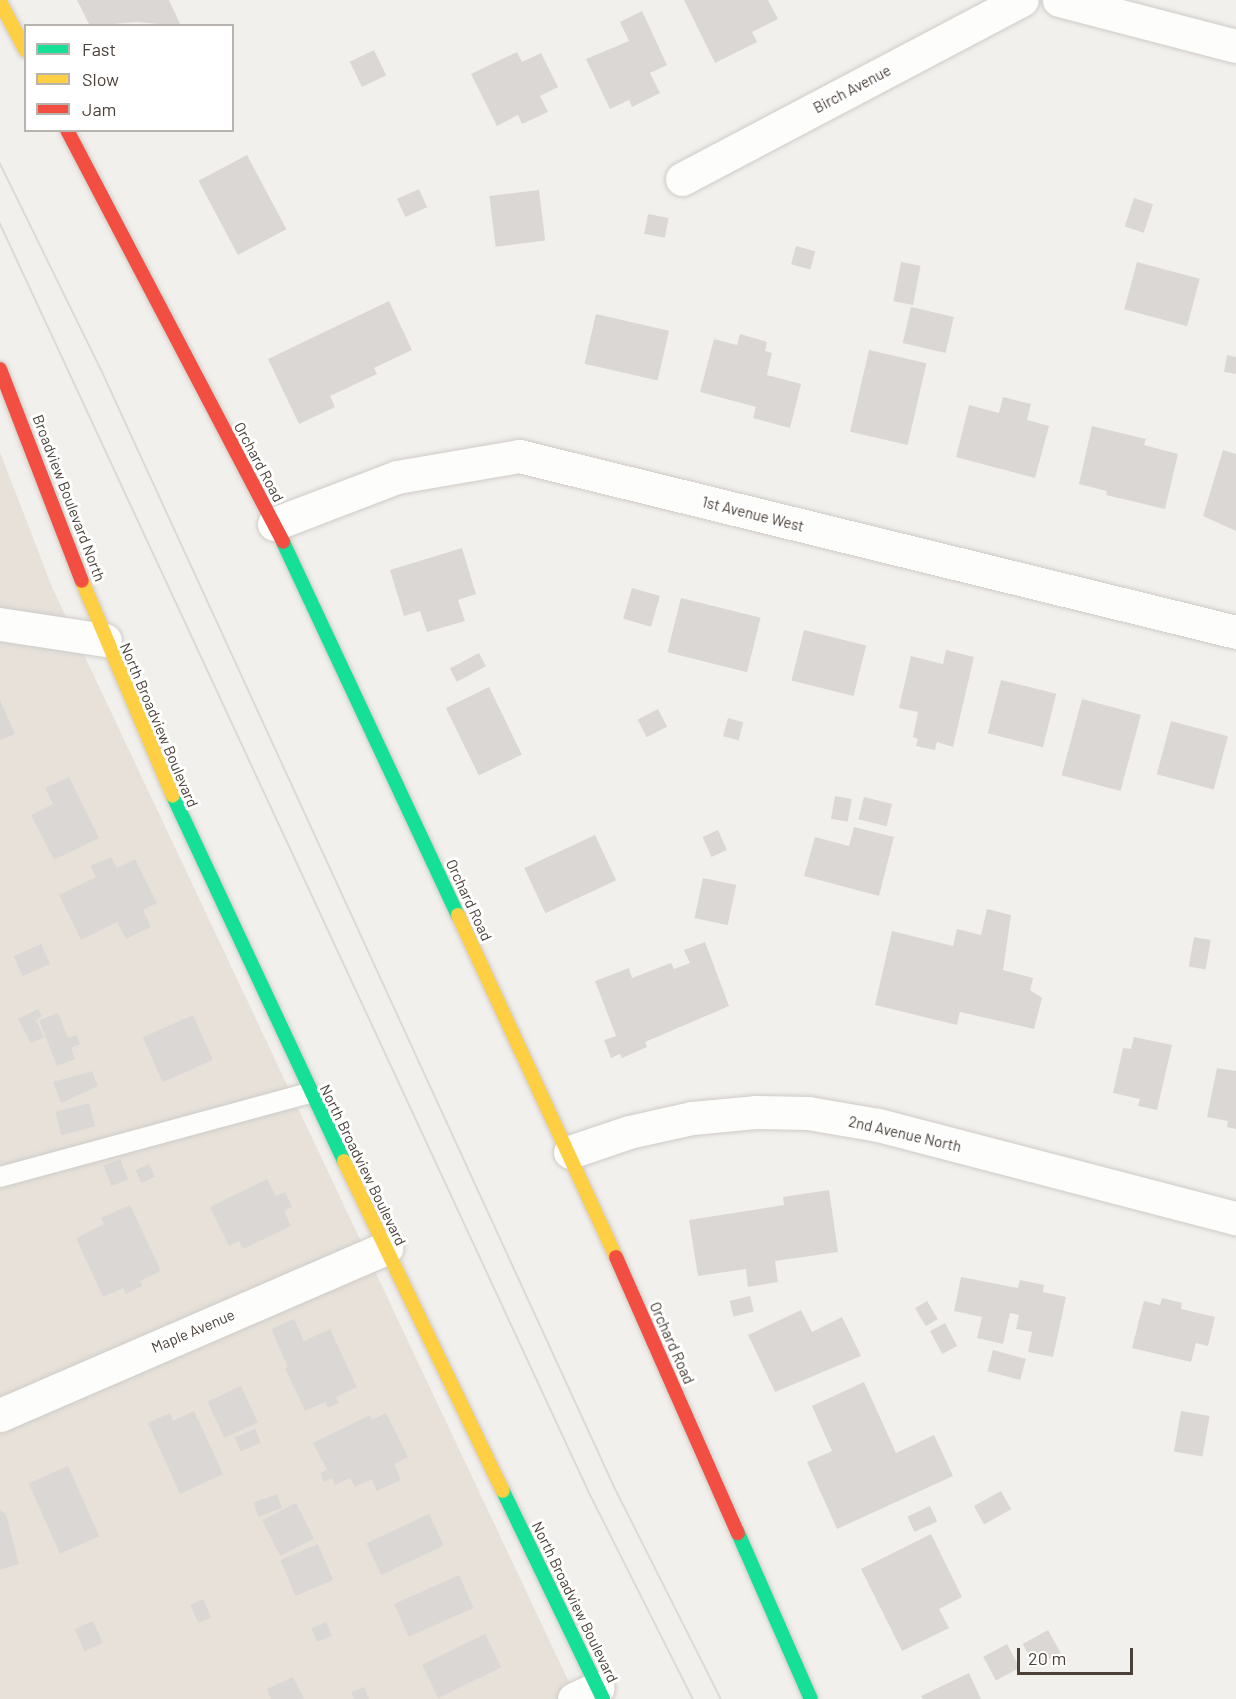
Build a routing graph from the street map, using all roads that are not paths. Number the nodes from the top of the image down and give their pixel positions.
1 (1022, 0) edge
2 (1059, 0) edge
3 (0, 2) edge
4 (1236, 46) edge
5 (24, 47) edge
6 (68, 132) edge
7 (682, 178) dead end
8 (0, 369) edge
9 (274, 524) junction
10 (0, 624) edge
11 (1236, 632) edge
12 (105, 640) junction
13 (309, 1093) junction
14 (570, 1152) junction
15 (0, 1177) edge
16 (1236, 1218) edge
17 (386, 1248) junction
18 (0, 1415) edge
19 (592, 1695) edge
20 (812, 1699) edge

1 - 7 street, Birch Avenue
2 - 4 street
3 - 5 street
6 - 9 street, Orchard Road
8 - 12 street, Broadview Boulevard North
9 - 11 street, 1st Avenue West
9 - 14 street, Orchard Road
10 - 12 street
12 - 13 street, North Broadview Boulevard
13 - 15 lane
13 - 17 street, North Broadview Boulevard
14 - 16 street, 2nd Avenue North
14 - 20 street, Orchard Road
17 - 18 street, Maple Avenue
17 - 19 street, North Broadview Boulevard

